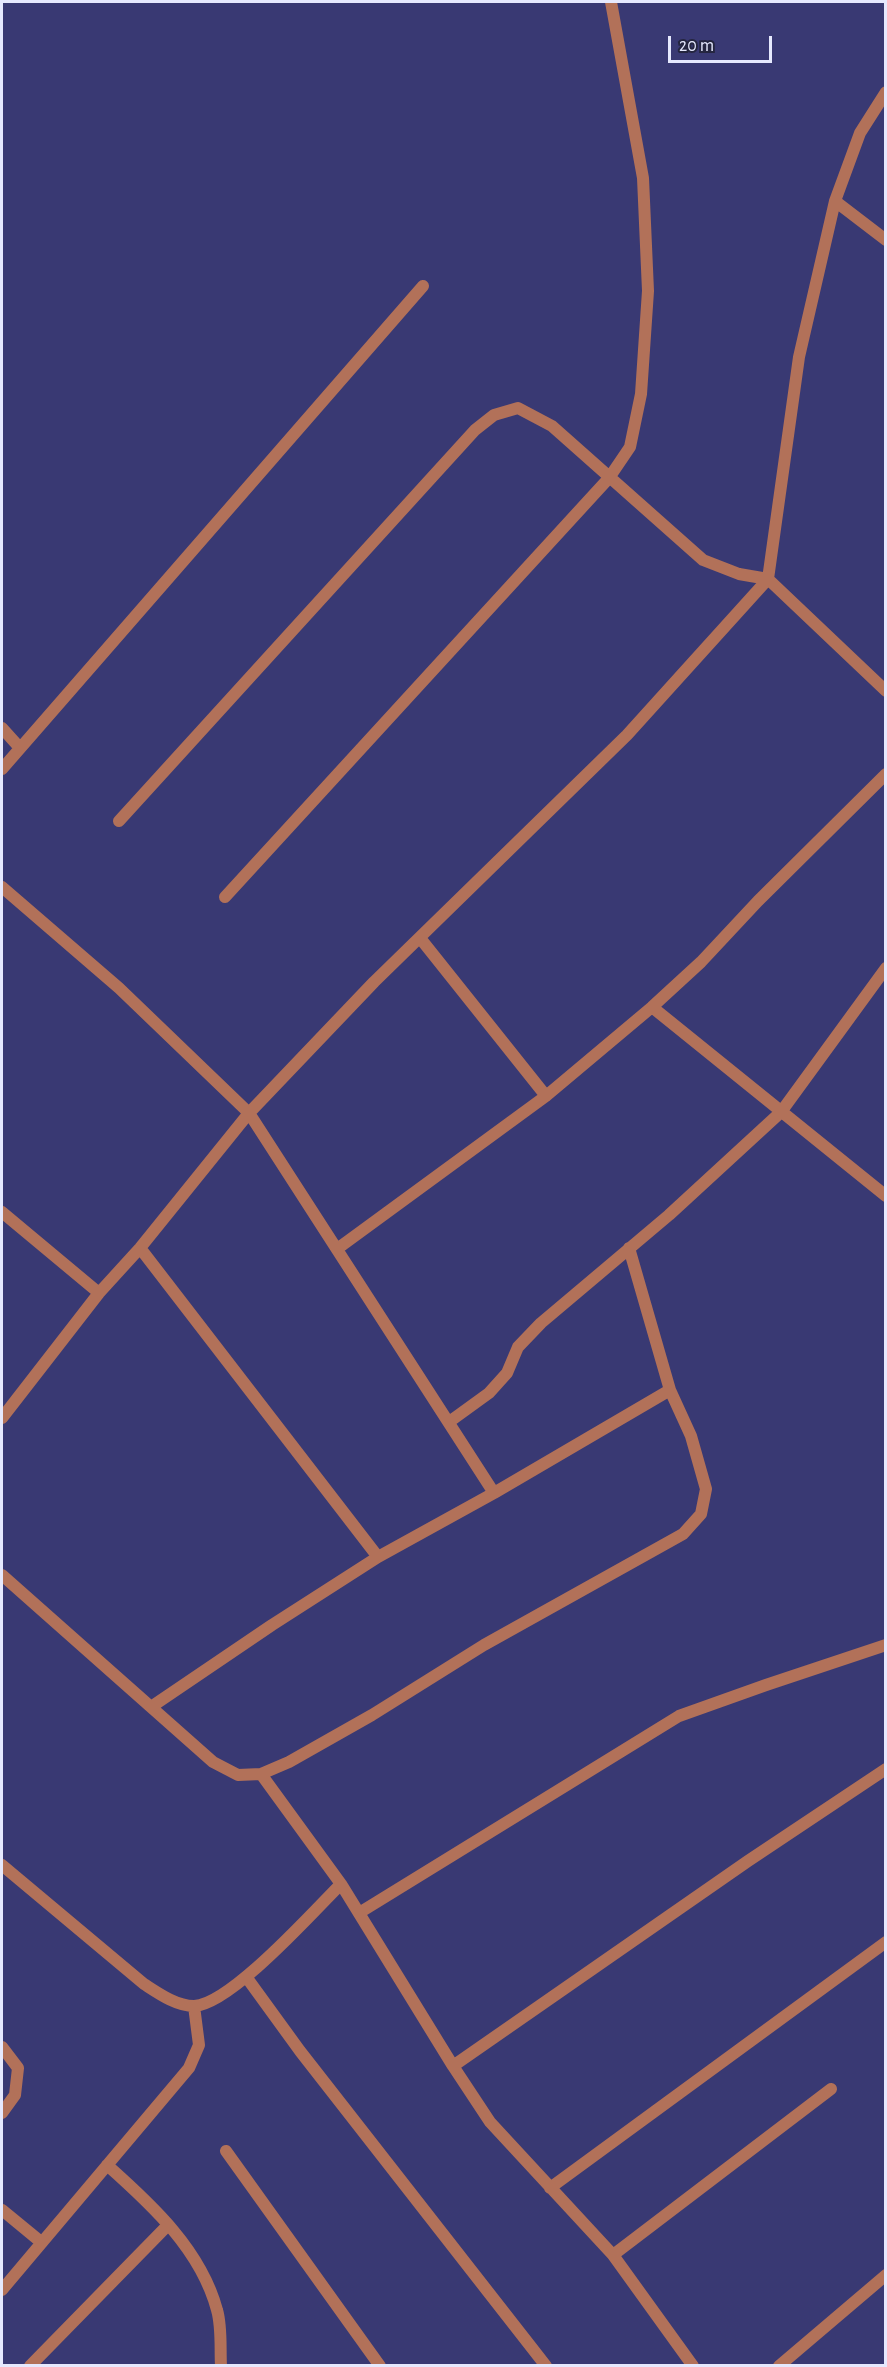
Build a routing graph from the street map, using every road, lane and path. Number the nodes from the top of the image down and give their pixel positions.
1 (611, 2) edge
2 (885, 92) edge
3 (835, 201) junction
4 (885, 240) edge
5 (423, 286) dead end
6 (609, 478) junction
7 (768, 579) junction
8 (885, 691) edge
9 (2, 728) edge
10 (20, 748) junction
11 (2, 769) edge
12 (885, 774) edge
13 (119, 821) dead end
14 (2, 887) edge
15 (225, 897) dead end
16 (420, 938) junction
17 (885, 968) edge
18 (652, 1007) junction
19 (546, 1096) junction
20 (781, 1112) junction
21 (249, 1113) junction
22 (885, 1196) edge
23 (2, 1212) edge
24 (140, 1248) junction
25 (629, 1248) junction
26 (337, 1249) junction
27 (99, 1293) junction
28 (670, 1390) junction
29 (2, 1418) edge
30 (449, 1422) junction
31 (494, 1493) junction
32 (378, 1557) junction
33 (2, 1575) edge
34 (885, 1645) edge
35 (151, 1707) junction
36 (885, 1769) edge
37 (261, 1774) junction
38 (2, 1865) edge
39 (341, 1884) junction
40 (359, 1913) junction
41 (885, 1942) edge
42 (247, 1978) junction
43 (194, 2006) junction
44 (2, 2047) edge
45 (453, 2066) junction
46 (831, 2089) dead end
47 (2, 2113) edge
48 (226, 2151) dead end
49 (107, 2165) junction
50 (550, 2188) junction
51 (2, 2210) edge
52 (168, 2225) junction
53 (41, 2242) junction
54 (613, 2255) junction
55 (885, 2275) edge
56 (2, 2290) edge
57 (378, 2365) edge
58 (30, 2366) edge
59 (222, 2366) edge
60 (546, 2366) edge
61 (693, 2366) edge
62 (778, 2366) edge

1 - 6 street
2 - 3 street
3 - 4 street
3 - 7 street
5 - 10 street
6 - 7 street
6 - 13 street
6 - 15 street
7 - 8 street
7 - 16 street
9 - 10 street
10 - 11 street
12 - 18 street
14 - 21 street
16 - 19 street
16 - 21 street
17 - 20 street
18 - 19 street
18 - 20 street
19 - 26 street
20 - 22 street
20 - 25 street
21 - 24 street
21 - 26 street
23 - 27 street
24 - 27 street
24 - 32 street
25 - 28 street
25 - 30 street
26 - 30 street
27 - 29 street
28 - 31 street
28 - 37 street
30 - 31 street
31 - 32 street
32 - 35 street
33 - 35 street
34 - 40 street
35 - 37 street
36 - 45 street
37 - 39 street
38 - 43 street
39 - 40 street
39 - 42 street
40 - 45 street
41 - 50 street
42 - 43 street
42 - 60 street
43 - 49 street
44 - 47 street
45 - 50 street
46 - 54 street
48 - 57 street
49 - 52 street
49 - 53 street
50 - 54 street
51 - 53 street
52 - 58 street
52 - 59 street
53 - 56 street
54 - 61 street
55 - 62 street

